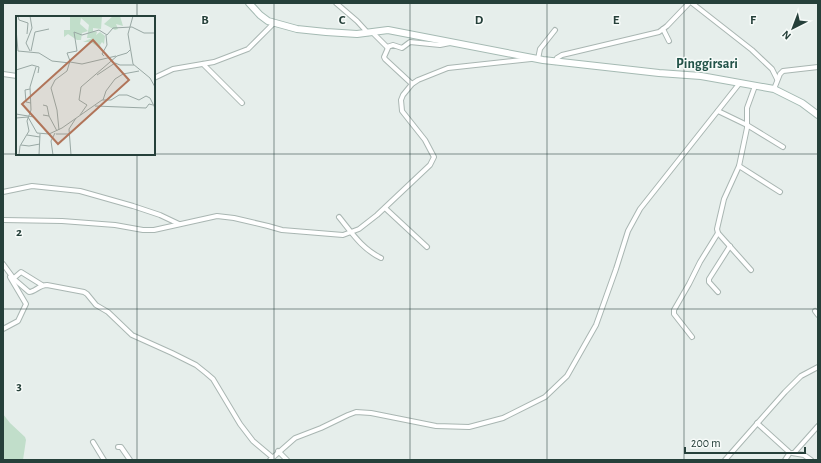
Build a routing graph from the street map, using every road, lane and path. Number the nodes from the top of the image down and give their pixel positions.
1 (249, 3) edge
2 (336, 3) edge
3 (689, 3) edge
4 (692, 3) edge
5 (274, 23) junction
6 (663, 29) junction
7 (555, 30) dead end
8 (370, 32) junction
9 (668, 42) dead end
10 (452, 43) junction
11 (387, 47) junction
12 (537, 59) junction
13 (555, 62) junction
14 (203, 64) junction
15 (818, 67) edge
16 (3, 74) edge
17 (16, 76) edge
18 (155, 78) edge
19 (778, 79) junction
20 (412, 84) junction
21 (739, 84) junction
22 (754, 86) junction
23 (774, 89) junction
24 (242, 103) dead end
25 (718, 111) junction
26 (818, 115) edge
27 (747, 125) junction
28 (783, 147) dead end
29 (739, 166) junction
30 (3, 192) edge
31 (780, 192) dead end
32 (385, 208) junction
33 (339, 217) dead end
34 (3, 220) edge
35 (179, 224) junction
36 (352, 232) junction
37 (718, 233) junction
38 (730, 246) junction
39 (427, 247) dead end
40 (381, 258) dead end
41 (3, 265) edge
42 (751, 270) dead end
43 (14, 278) junction
44 (42, 285) junction
45 (718, 292) dead end
46 (3, 329) edge
47 (692, 336) dead end
48 (818, 367) edge
49 (757, 423) junction
50 (818, 426) edge
51 (93, 442) dead end
52 (118, 448) dead end
53 (278, 451) junction
54 (792, 453) junction
55 (271, 459) edge
56 (104, 460) edge
57 (130, 460) edge
58 (287, 460) edge
59 (725, 460) edge
60 (784, 460) edge
61 (811, 460) edge

1 - 5 street
2 - 8 street
3 - 6 street
4 - 19 street
5 - 8 street
5 - 14 street
6 - 9 street
6 - 13 street
7 - 12 street
8 - 10 street
8 - 11 street
10 - 11 street
10 - 12 street
11 - 20 street
12 - 13 street
12 - 20 street
13 - 21 street
14 - 18 street
14 - 24 street
15 - 19 street
16 - 17 street
19 - 23 street
20 - 32 street
21 - 22 street
21 - 25 street
22 - 23 street
22 - 27 street
23 - 26 street
25 - 27 street
25 - 53 street
27 - 28 street
27 - 29 street
29 - 31 street
29 - 37 street
30 - 35 street
32 - 36 street
32 - 39 street
33 - 36 street
34 - 35 street
35 - 36 street
36 - 40 street
37 - 38 street
37 - 47 street
38 - 42 street
38 - 45 street
41 - 43 street
41 - 46 street
43 - 44 street
43 - 44 street
44 - 55 street
48 - 49 street
49 - 54 street
49 - 59 street
50 - 54 street
51 - 56 street
52 - 57 street
53 - 55 street
53 - 58 street
54 - 60 street
54 - 61 street

